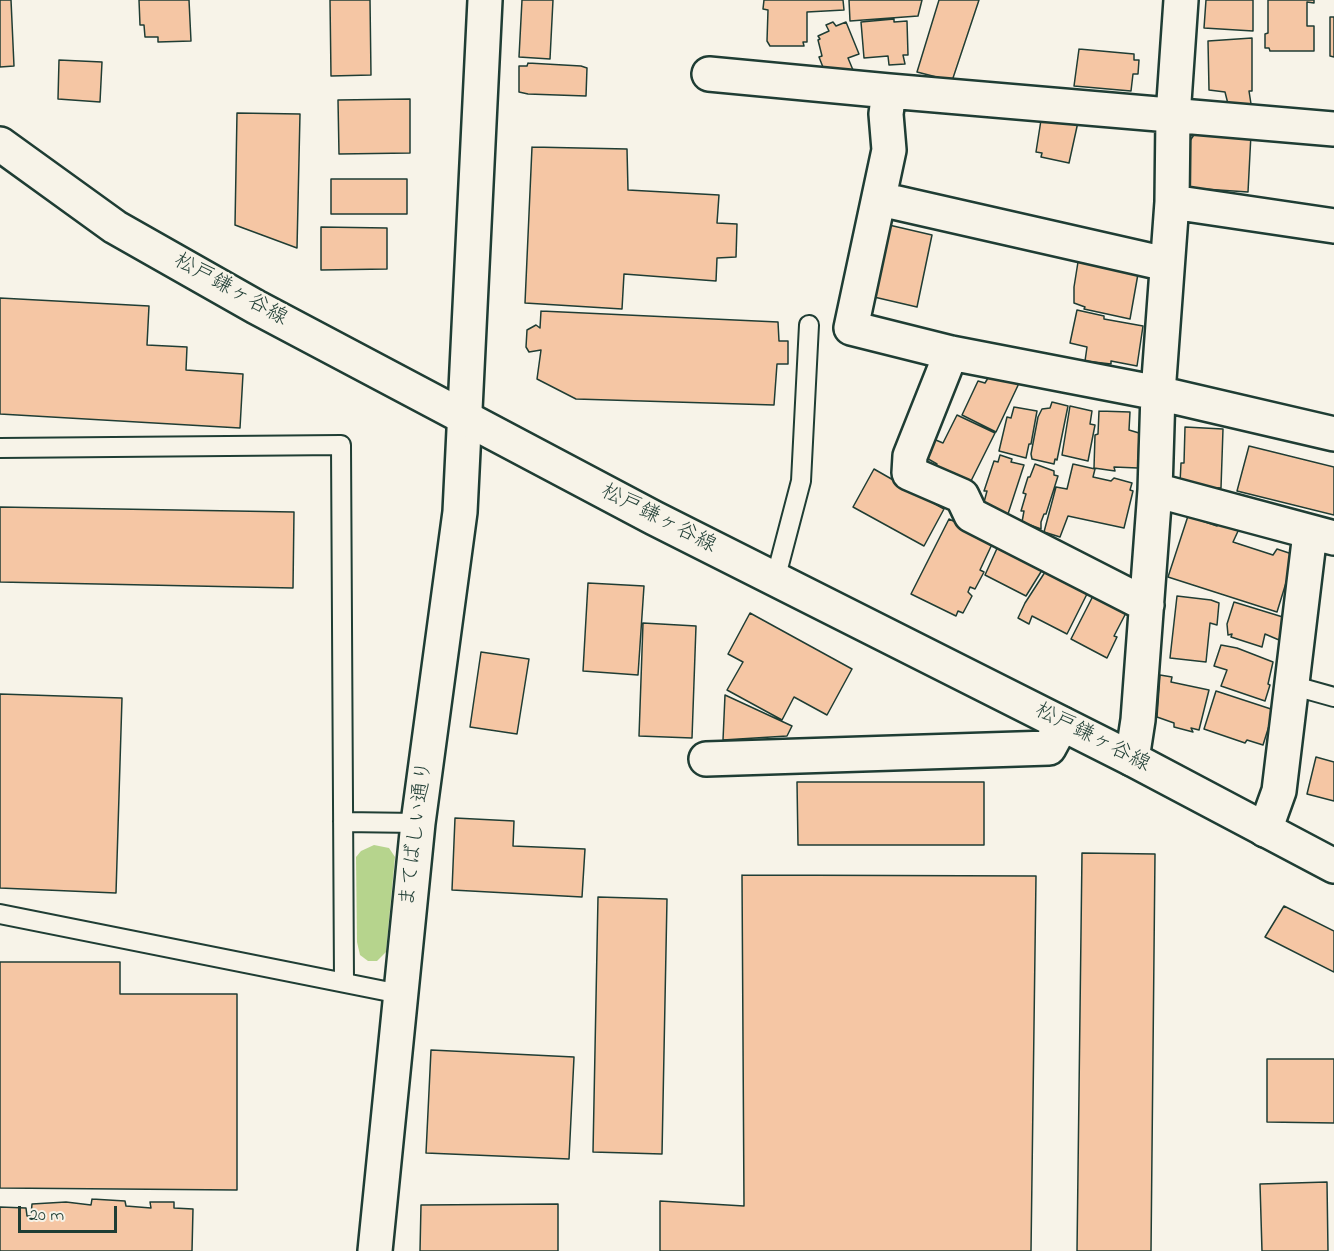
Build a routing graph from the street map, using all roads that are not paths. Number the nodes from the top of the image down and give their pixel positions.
1 (485, 0) edge
2 (1181, 0) edge
3 (709, 74) dead end
4 (889, 91) junction
5 (1173, 116) junction
6 (1334, 129) edge
7 (0, 144) edge
8 (880, 199) junction
9 (1172, 202) junction
10 (1334, 226) edge
11 (1166, 264) junction
12 (809, 324) dead end
13 (951, 353) junction
14 (1158, 393) junction
15 (465, 418) junction
16 (1334, 434) edge
17 (0, 448) edge
18 (1155, 490) junction
19 (1322, 535) edge
20 (775, 580) junction
21 (1147, 605) junction
22 (1291, 685) junction
23 (1334, 697) edge
24 (1062, 724) junction
25 (706, 759) dead end
26 (1132, 759) junction
27 (343, 822) junction
28 (418, 823) junction
29 (1264, 830) junction
30 (1334, 866) edge
31 (0, 914) edge
32 (344, 981) junction
33 (400, 994) junction
34 (375, 1251) edge

1 - 15 street, まてばしい通り
2 - 5 street
3 - 4 street
4 - 5 street
4 - 8 street
5 - 6 street
5 - 9 street
7 - 15 street, 松戸鎌ヶ谷線
8 - 11 street
8 - 13 street
9 - 10 street
9 - 11 street
11 - 14 street
12 - 20 lane
13 - 14 street
13 - 21 street
14 - 16 street
14 - 18 street
15 - 20 street, 松戸鎌ヶ谷線
15 - 28 street, まてばしい通り
17 - 27 lane
18 - 19 street
18 - 21 street
19 - 22 street
20 - 24 street, 松戸鎌ヶ谷線
21 - 26 street
22 - 23 lane
22 - 29 street
24 - 25 street
24 - 26 street, 松戸鎌ヶ谷線
26 - 29 street, 松戸鎌ヶ谷線
27 - 28 lane
27 - 32 lane
28 - 33 street, まてばしい通り
29 - 30 street, 松戸鎌ヶ谷線
31 - 32 lane
32 - 33 lane
33 - 34 street, まてばしい通り

